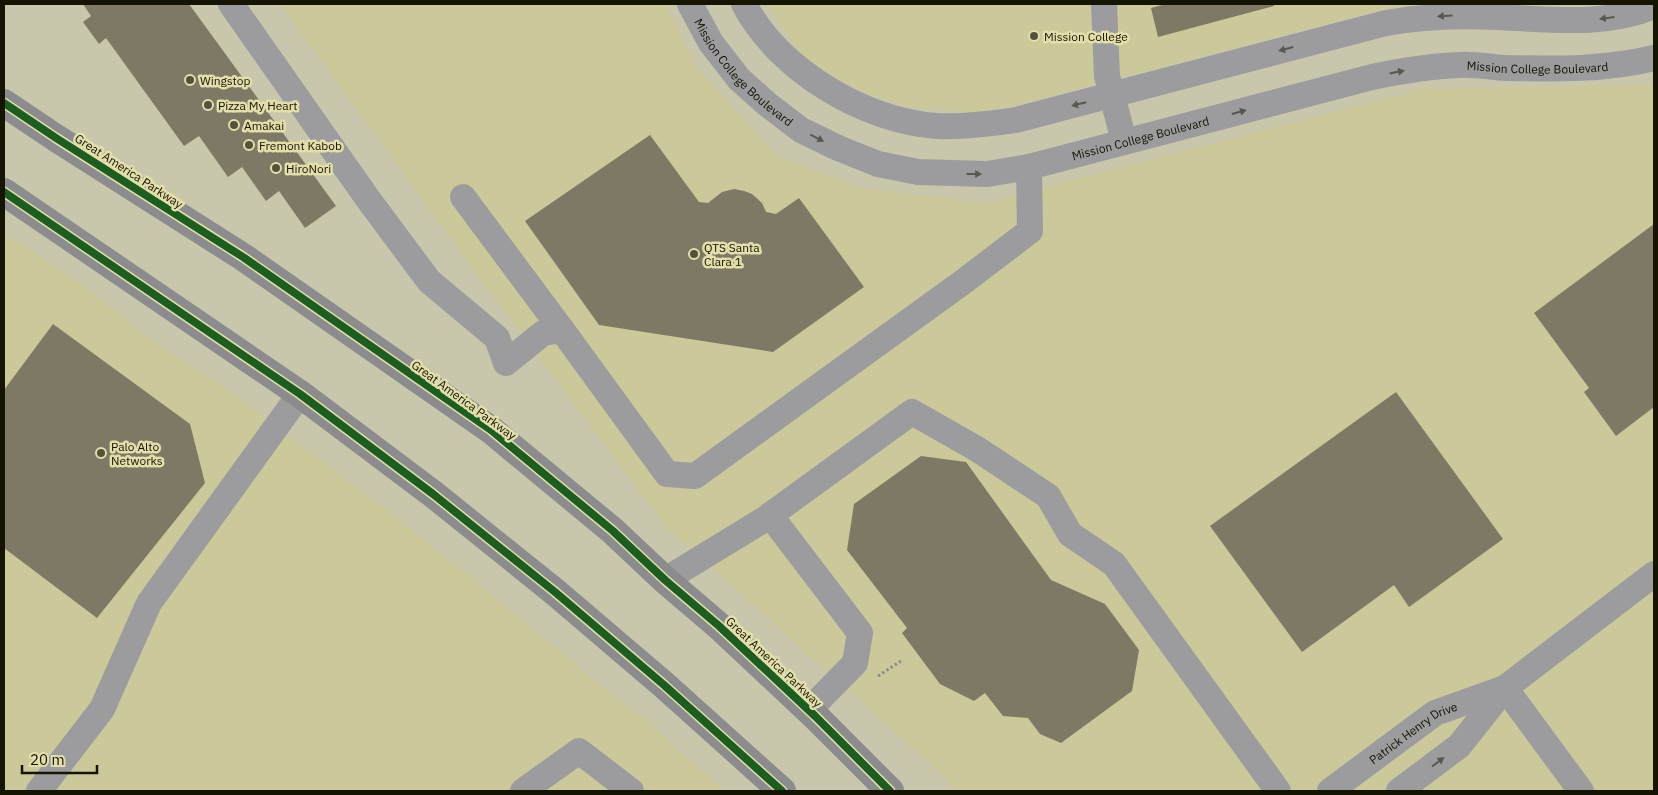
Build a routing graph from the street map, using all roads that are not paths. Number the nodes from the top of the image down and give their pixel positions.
1 (231, 4) edge
2 (690, 4) edge
3 (744, 4) edge
4 (1104, 4) edge
5 (1654, 6) edge
6 (1654, 58) edge
7 (1111, 96) junction
8 (4, 103) edge
9 (1124, 142) junction
10 (1028, 166) junction
11 (4, 192) edge
12 (463, 197) dead end
13 (562, 330) junction
14 (300, 394) junction
15 (770, 515) junction
16 (1654, 574) edge
17 (666, 580) junction
18 (1505, 688) junction
19 (809, 710) junction
20 (39, 791) edge
21 (523, 791) edge
22 (631, 791) edge
23 (782, 791) edge
24 (890, 791) edge
25 (1278, 791) edge
26 (1330, 791) edge
27 (1399, 791) edge
28 (1581, 791) edge

1 - 13 street
2 -> 10 street, Mission College Boulevard
7 -> 3 street
4 - 7 street
5 -> 7 street
9 -> 6 street, Mission College Boulevard
7 - 9 street
8 - 17 main road, Great America Parkway
9 - 10 street, Mission College Boulevard
10 - 13 street
11 - 14 main road
12 - 13 street
14 - 20 street
14 - 23 main road
15 - 17 street
15 - 19 street
15 - 25 street
16 - 18 street, Patrick Henry Drive
17 - 19 main road, Great America Parkway
18 - 26 street, Patrick Henry Drive
27 -> 18 street, Patrick Henry Drive
18 - 28 street
19 - 24 main road, Great America Parkway
21 - 22 street

